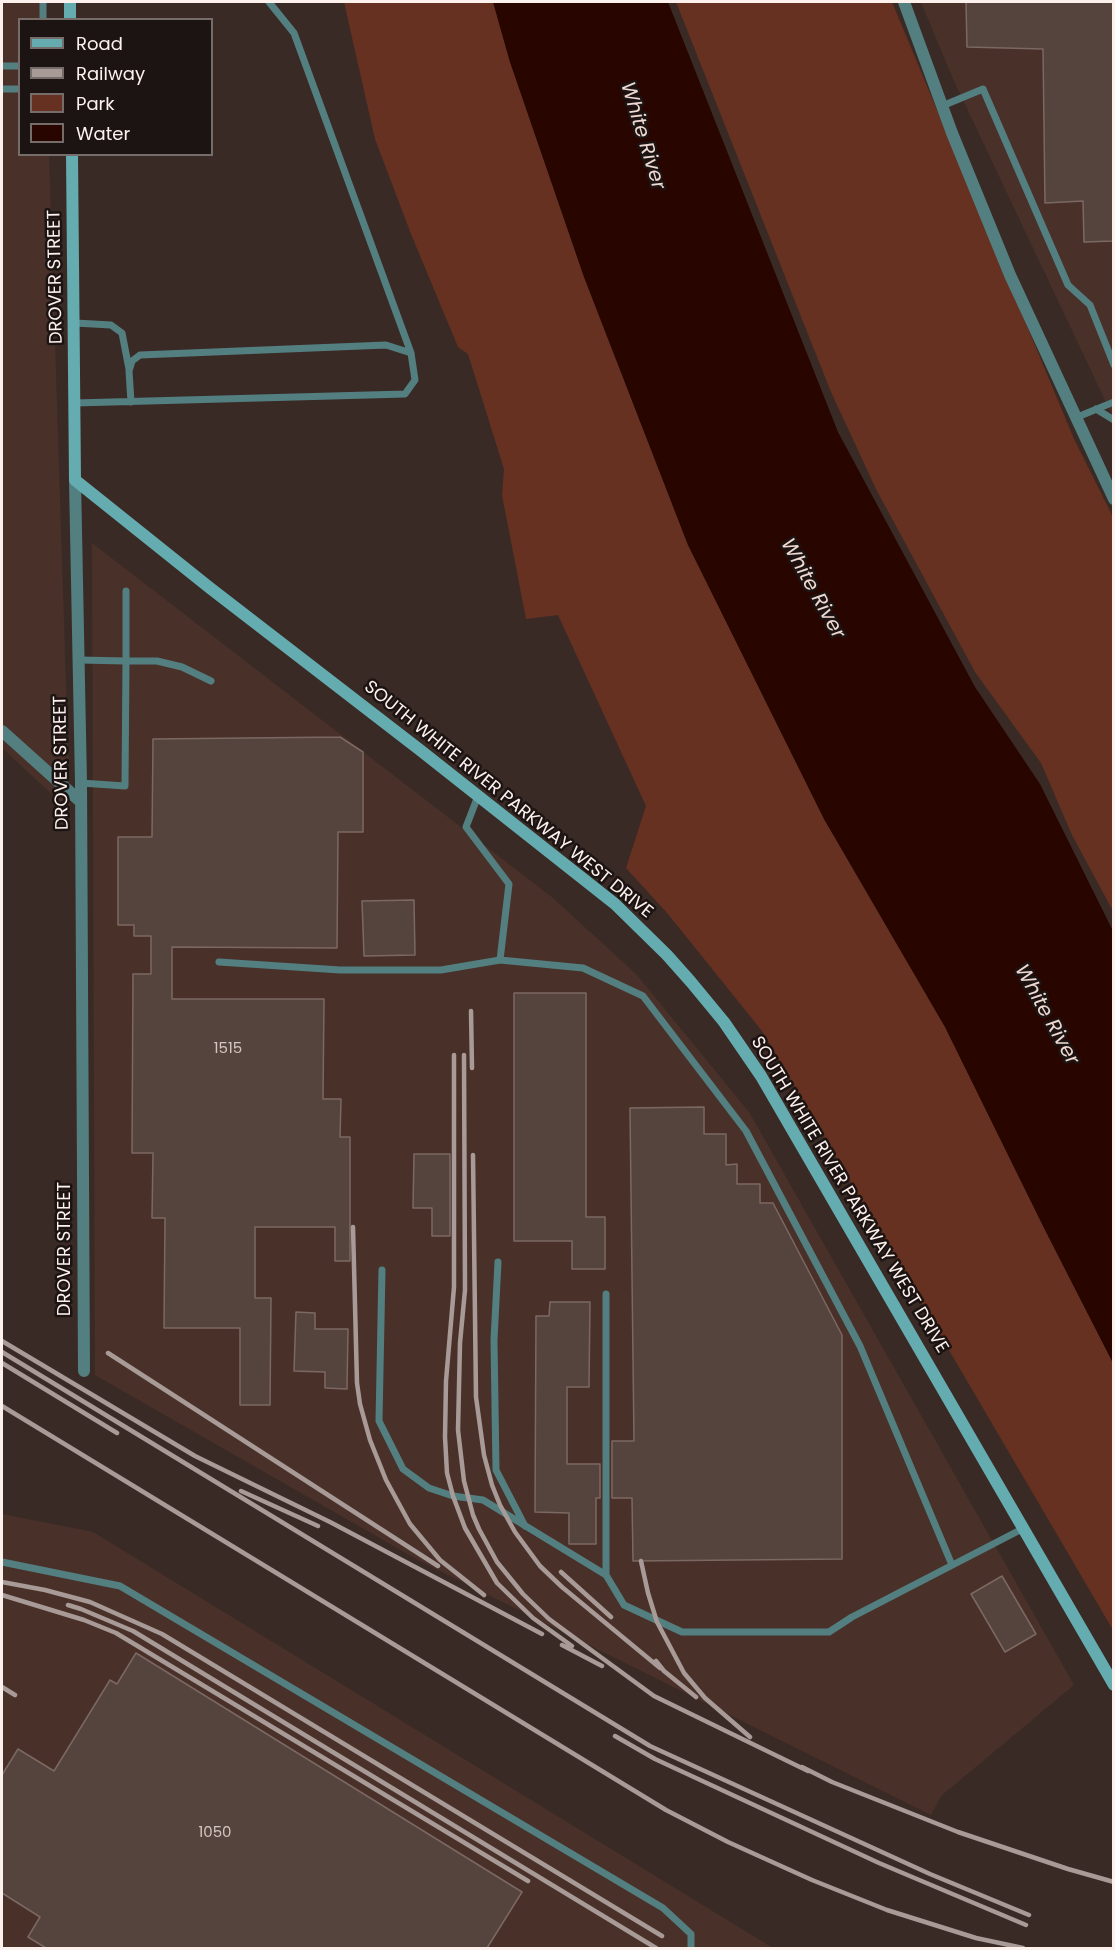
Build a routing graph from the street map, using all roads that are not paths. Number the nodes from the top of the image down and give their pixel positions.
1 (43, 2) edge
2 (70, 2) edge
3 (268, 2) edge
4 (904, 2) edge
5 (44, 18) edge
6 (70, 18) edge
7 (2, 66) edge
8 (18, 66) edge
9 (2, 89) edge
10 (18, 89) edge
11 (942, 106) junction
12 (72, 156) edge
13 (75, 323) junction
14 (411, 353) junction
15 (1113, 366) edge
16 (129, 371) junction
17 (131, 402) junction
18 (1113, 402) edge
19 (75, 403) junction
20 (1096, 409) junction
21 (1075, 418) junction
22 (1113, 420) edge
23 (75, 480) junction
24 (1113, 499) edge
25 (126, 591) dead end
26 (79, 660) junction
27 (126, 662) junction
28 (211, 681) dead end
29 (2, 731) edge
30 (81, 783) junction
31 (478, 796) junction
32 (81, 802) junction
33 (501, 960) junction
34 (219, 962) dead end
35 (498, 1262) dead end
36 (382, 1270) dead end
37 (606, 1294) dead end
38 (84, 1371) dead end
39 (525, 1527) junction
40 (1023, 1528) junction
41 (2, 1562) edge
42 (952, 1565) junction
43 (606, 1575) junction
44 (1113, 1684) edge
45 (691, 1948) edge

1 - 5 lane
2 - 6 street
3 - 14 lane
4 - 11 street
7 - 8 lane
9 - 10 lane
11 - 15 lane
11 - 21 street
12 - 13 street, DROVER STREET
13 - 16 lane
13 - 19 street, DROVER STREET
14 - 16 lane
14 - 17 lane
16 - 17 lane
17 - 19 lane
18 - 20 lane
19 - 23 street, DROVER STREET
20 - 21 lane
20 - 22 lane
21 - 24 street
23 - 26 street, DROVER STREET
23 - 31 street, SOUTH WHITE RIVER PARKWAY WEST DRIVE
25 - 27 lane
26 - 27 lane
26 - 30 street, DROVER STREET
27 - 28 lane
27 - 30 lane
29 - 32 street
30 - 32 street, DROVER STREET
31 - 33 lane
31 - 40 street, SOUTH WHITE RIVER PARKWAY WEST DRIVE
32 - 38 street, DROVER STREET
33 - 34 lane
33 - 42 lane
35 - 39 lane
36 - 39 lane
37 - 43 lane
39 - 43 lane
40 - 42 lane
40 - 44 street, SOUTH WHITE RIVER PARKWAY WEST DRIVE
41 - 45 lane
42 - 43 lane

